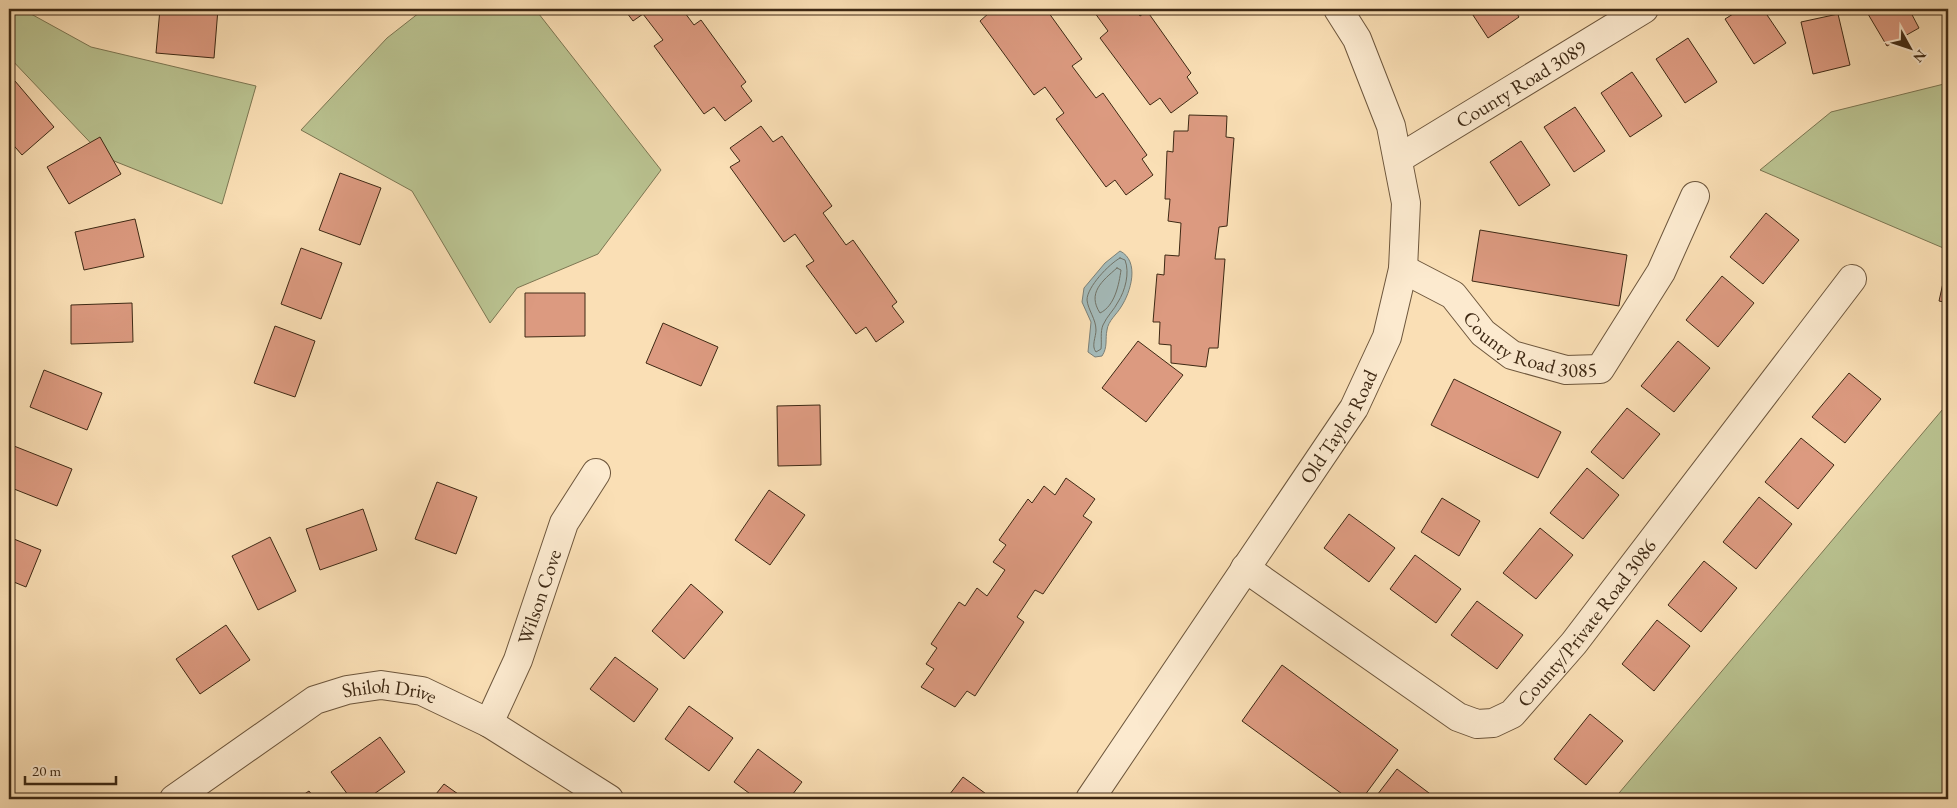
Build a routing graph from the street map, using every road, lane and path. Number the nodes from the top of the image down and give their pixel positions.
1 (1338, 9) edge
2 (1644, 9) edge
3 (1398, 159) junction
4 (1695, 196) dead end
5 (1403, 270) junction
6 (1852, 279) dead end
7 (596, 473) dead end
8 (1245, 568) junction
9 (489, 723) junction
10 (174, 799) edge
11 (609, 799) edge
12 (1090, 799) edge

1 - 3 street, Old Taylor Road
2 - 3 street, County Road 3089
3 - 5 street, Old Taylor Road
4 - 5 street, County Road 3085
5 - 8 street, Old Taylor Road
6 - 8 street, County/Private Road 3086
7 - 9 street, Wilson Cove
8 - 12 street, Old Taylor Road
9 - 10 street, Shiloh Drive
9 - 11 street, Shiloh Drive

